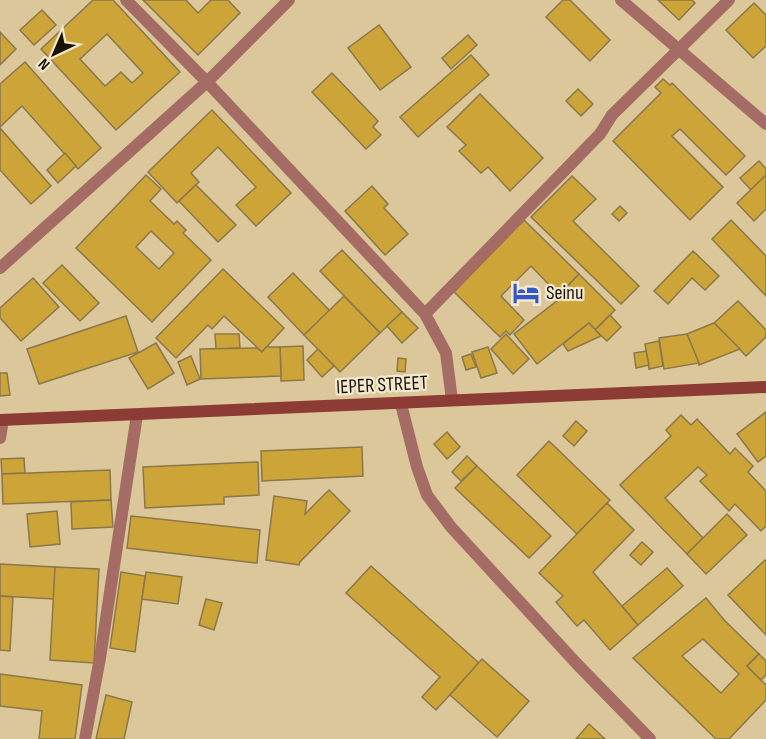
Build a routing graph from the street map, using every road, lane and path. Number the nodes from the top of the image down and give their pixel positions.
1 (126, 0) edge
2 (289, 0) edge
3 (621, 0) edge
4 (729, 0) edge
5 (678, 48) junction
6 (207, 82) junction
7 (766, 124) edge
8 (0, 268) edge
9 (425, 314) junction
10 (766, 387) edge
11 (452, 400) junction
12 (401, 404) junction
13 (137, 415) junction
14 (1, 420) edge
15 (0, 438) edge
16 (85, 739) edge
17 (650, 739) edge

1 - 6 street
2 - 6 street
3 - 5 street
4 - 5 street
5 - 7 street
5 - 9 street
6 - 8 street
6 - 9 street
9 - 11 street
10 - 11 street, IEPER STREET
11 - 12 street, IEPER STREET
12 - 13 street, IEPER STREET
12 - 17 street
13 - 14 street, IEPER STREET
13 - 16 street
14 - 15 street

